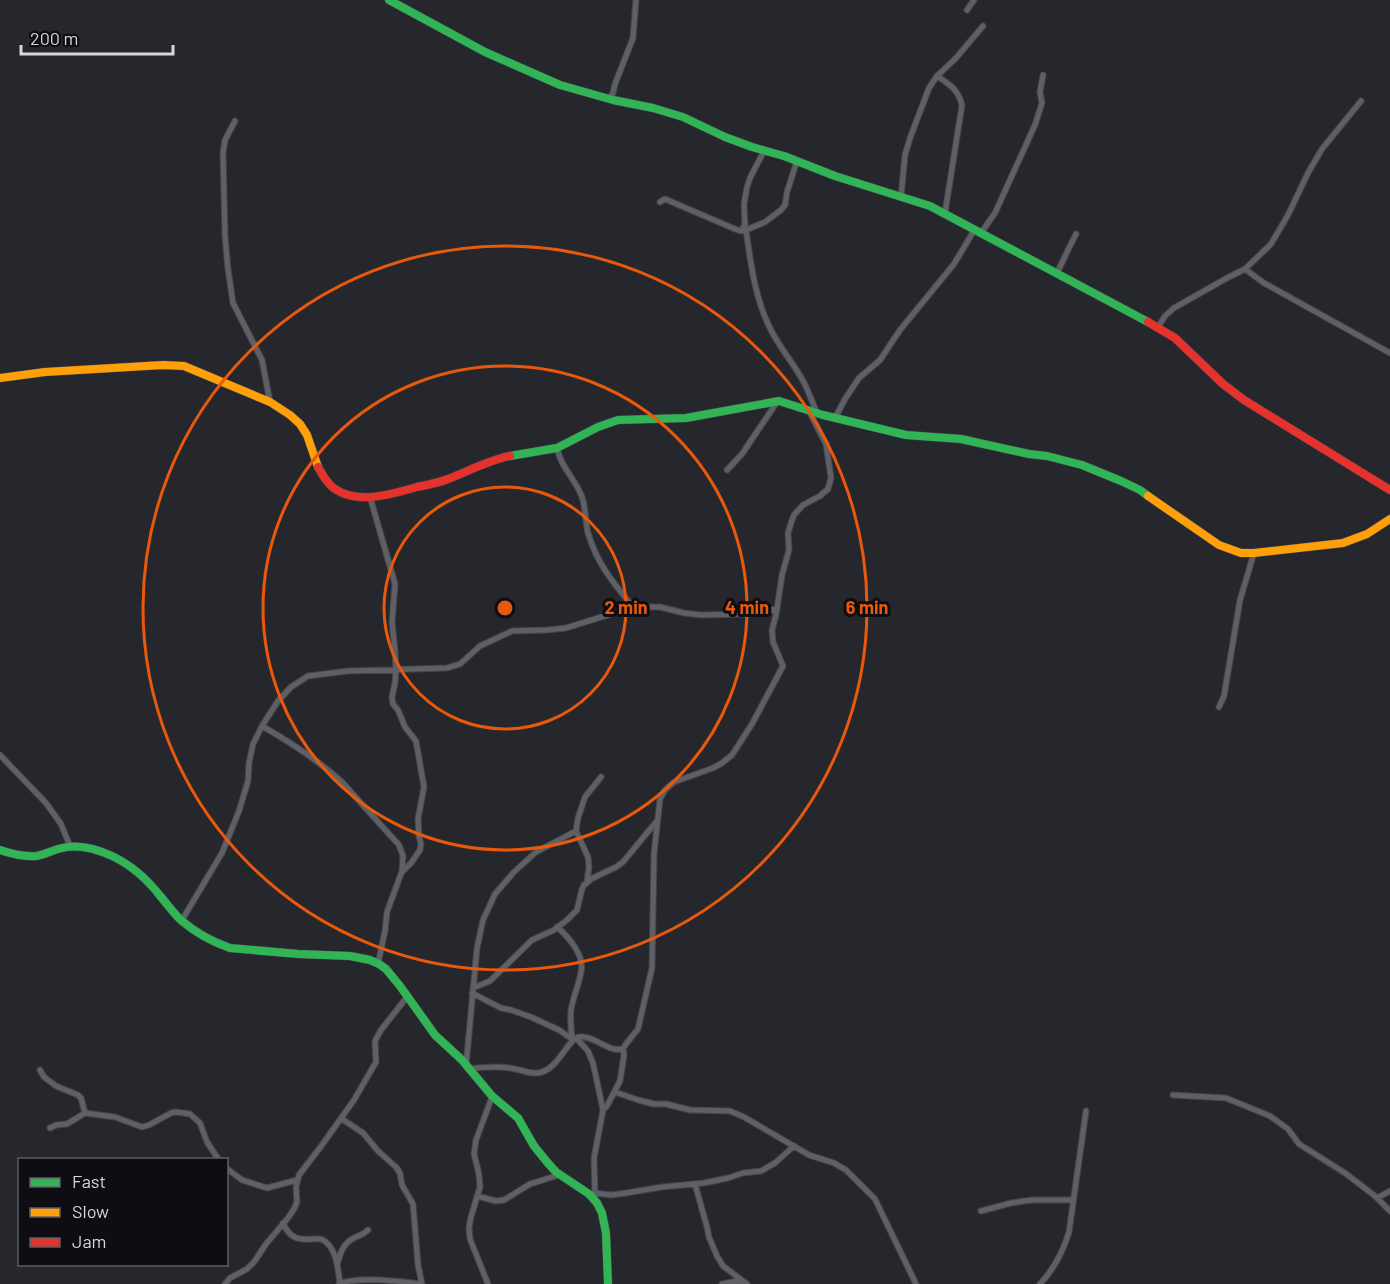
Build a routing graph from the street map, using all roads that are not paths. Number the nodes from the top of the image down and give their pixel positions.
1 (389, 0) edge
2 (636, 0) edge
3 (974, 0) edge
4 (967, 10) dead end
5 (984, 26) dead end
6 (1043, 75) dead end
7 (937, 76) junction
8 (609, 99) junction
9 (1362, 101) dead end
10 (236, 121) dead end
11 (764, 151) junction
12 (797, 161) junction
13 (901, 197) junction
14 (660, 202) dead end
15 (945, 213) junction
16 (744, 230) junction
17 (978, 231) junction
18 (1077, 234) dead end
19 (1245, 269) junction
20 (1057, 273) junction
21 (1158, 327) junction
22 (1390, 353) edge
23 (0, 378) edge
24 (270, 402) junction
25 (777, 402) junction
26 (813, 412) junction
27 (835, 418) junction
28 (557, 448) junction
29 (727, 471) dead end
30 (1390, 490) edge
31 (370, 497) junction
32 (1390, 519) edge
33 (1254, 553) junction
34 (634, 608) junction
35 (777, 609) junction
36 (396, 669) junction
37 (1219, 707) dead end
38 (262, 726) junction
39 (0, 755) edge
40 (601, 777) dead end
41 (657, 821) junction
42 (576, 831) junction
43 (70, 846) junction
44 (0, 850) edge
45 (402, 872) junction
46 (587, 883) junction
47 (182, 920) junction
48 (557, 927) junction
49 (378, 964) junction
50 (472, 990) junction
51 (407, 997) junction
52 (574, 1039) junction
53 (623, 1049) junction
54 (467, 1067) junction
55 (40, 1070) dead end
56 (615, 1092) junction
57 (1173, 1095) dead end
58 (492, 1097) junction
59 (603, 1110) junction
60 (1086, 1111) dead end
61 (85, 1113) junction
62 (342, 1119) junction
63 (50, 1128) dead end
64 (794, 1146) junction
65 (218, 1158) edge
66 (228, 1170) edge
67 (559, 1175) junction
68 (297, 1180) junction
69 (695, 1184) junction
70 (1390, 1191) edge
71 (477, 1196) junction
72 (595, 1197) junction
73 (1377, 1198) junction
74 (1072, 1200) junction
75 (981, 1211) dead end
76 (1390, 1211) edge
77 (284, 1223) junction
78 (368, 1230) dead end
79 (337, 1265) junction
80 (746, 1283) edge
81 (225, 1284) edge
82 (340, 1284) edge
83 (421, 1284) edge
84 (488, 1284) edge
85 (608, 1284) edge
86 (722, 1284) edge
87 (916, 1284) edge
88 (1040, 1284) edge

1 - 8 street
2 - 8 street
3 - 4 street
5 - 7 street
6 - 17 street
7 - 13 street
7 - 15 street
8 - 11 street
9 - 19 street
10 - 24 street
11 - 12 street
11 - 16 street
12 - 13 street
12 - 16 street
13 - 15 street
14 - 16 street
15 - 17 street
16 - 26 street
17 - 20 street
17 - 27 street
18 - 20 street
19 - 21 street
19 - 22 street
20 - 21 street
21 - 30 street
23 - 24 street
24 - 31 street
25 - 26 street
25 - 28 street
25 - 29 street
26 - 27 street
26 - 35 street
27 - 33 street
28 - 31 street
28 - 34 street
31 - 36 street
32 - 33 street
33 - 37 street
34 - 35 street
34 - 36 street
35 - 41 street
36 - 38 street
36 - 45 street
38 - 45 street
38 - 47 street
39 - 43 street
40 - 42 street
41 - 46 street
41 - 53 street
42 - 46 street
42 - 50 street
43 - 44 street
43 - 47 street
45 - 49 street
46 - 48 street
47 - 49 street
48 - 50 street
48 - 52 street
49 - 51 street
50 - 52 street
50 - 54 street
51 - 54 street
51 - 62 street
52 - 53 street
52 - 54 street
52 - 59 street
53 - 56 street
54 - 58 street
55 - 61 street
56 - 59 street
56 - 64 street
57 - 73 street
58 - 67 street
58 - 71 street
59 - 72 street
60 - 74 street
61 - 63 street
61 - 65 street
62 - 68 street
62 - 83 street
64 - 69 street
64 - 87 street
66 - 68 street
67 - 71 street
67 - 72 street
68 - 77 street
69 - 72 street
69 - 80 street
70 - 73 street
71 - 84 street
72 - 85 street
73 - 76 street
74 - 75 street
74 - 88 street
77 - 79 street
77 - 81 street
78 - 79 street
79 - 82 street
80 - 86 street
82 - 83 street

